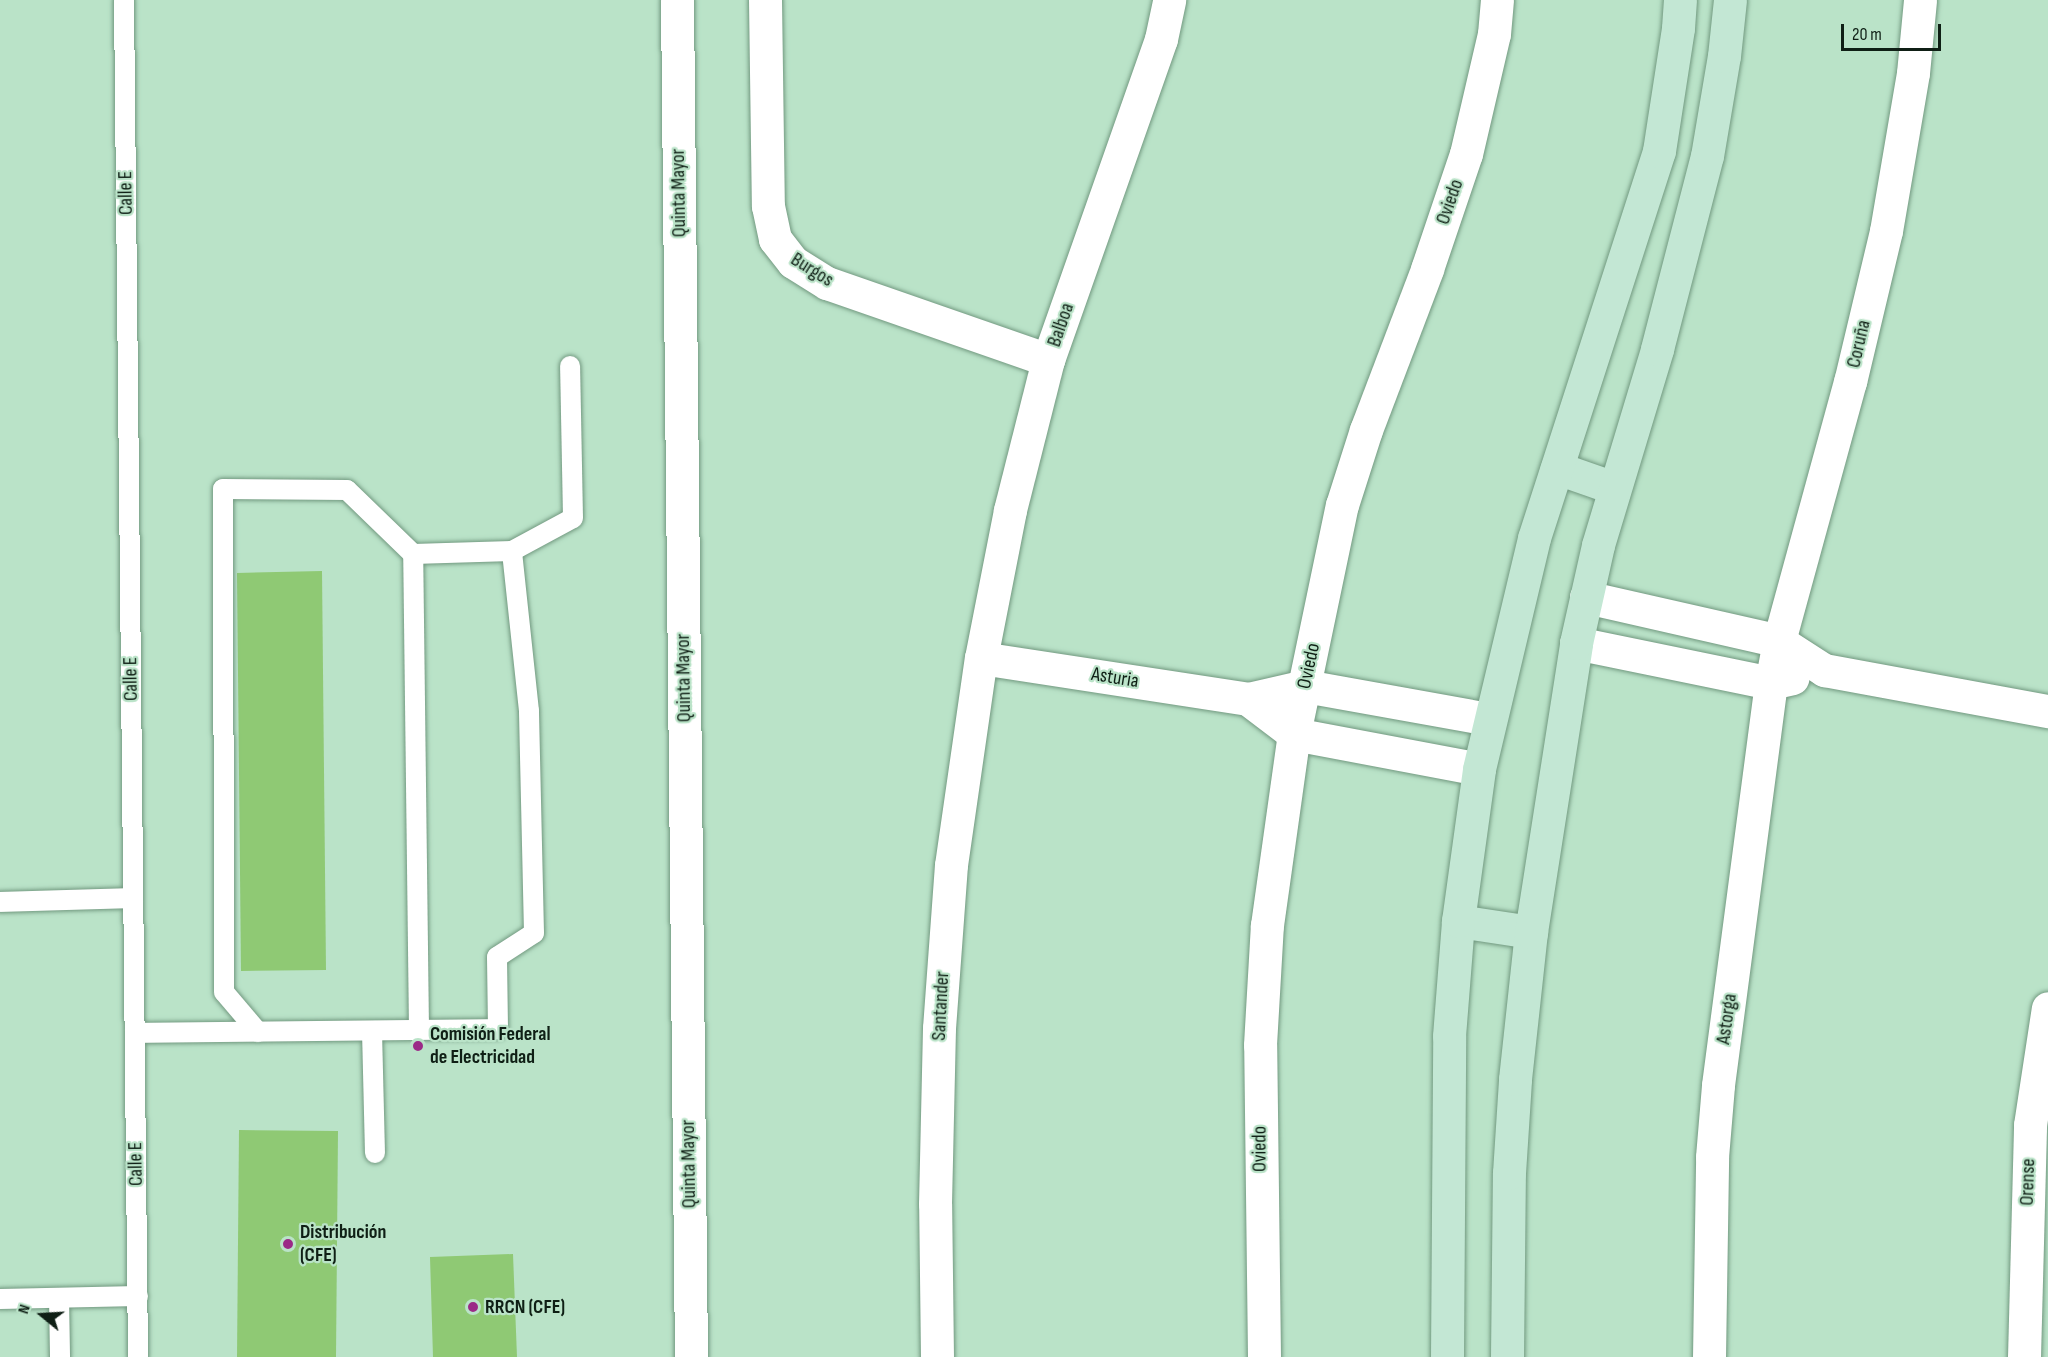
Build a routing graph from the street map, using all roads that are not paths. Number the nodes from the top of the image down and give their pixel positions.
1 (124, 0) edge
2 (676, 0) edge
3 (765, 0) edge
4 (1169, 0) edge
5 (1497, 0) edge
6 (1680, 0) edge
7 (1730, 0) edge
8 (1920, 0) edge
9 (1048, 360) junction
10 (570, 366) dead end
11 (1557, 468) junction
12 (1614, 488) junction
13 (512, 551) junction
14 (413, 554) junction
15 (1586, 597) junction
16 (1779, 641) junction
17 (1576, 643) junction
18 (981, 658) junction
19 (1824, 670) junction
20 (1772, 683) junction
21 (1305, 686) junction
22 (1248, 699) junction
23 (2048, 711) edge
24 (1489, 719) junction
25 (1294, 735) junction
26 (1479, 768) junction
27 (133, 898) junction
28 (0, 902) edge
29 (1458, 921) junction
30 (1531, 932) junction
31 (2048, 1008) edge
32 (419, 1030) junction
33 (372, 1031) junction
34 (258, 1032) junction
35 (135, 1033) junction
36 (375, 1153) dead end
37 (138, 1296) junction
38 (59, 1298) junction
39 (0, 1299) edge
40 (60, 1357) edge
41 (138, 1357) edge
42 (691, 1357) edge
43 (937, 1357) edge
44 (1263, 1357) edge
45 (1447, 1357) edge
46 (1507, 1357) edge
47 (1709, 1357) edge
48 (2024, 1357) edge

1 - 27 lane, Calle E
2 - 42 street, Quinta Mayor
3 - 9 street, Burgos
4 - 9 street, Balboa
5 - 21 street, Oviedo
6 - 11 street
7 - 12 street
8 - 16 street, Coruña
9 - 18 street, Balboa
10 - 13 lane
11 - 12 street
11 - 24 street
12 - 15 street
13 - 14 lane
13 - 32 lane
14 - 32 lane
14 - 34 lane
15 - 16 street
15 - 17 street
16 - 19 street
16 - 20 street, Coruña
17 - 20 street
17 - 30 street
18 - 22 street, Asturia
18 - 43 street, Santander
19 - 20 street
19 - 23 street
20 - 47 street, Astorga
21 - 22 street, Asturia
21 - 24 street, Asturia
21 - 25 street, Oviedo
22 - 25 street, Asturia
24 - 26 street
25 - 26 street, Asturia
25 - 44 street, Oviedo
26 - 29 street
27 - 28 lane
27 - 35 lane, Calle E
29 - 30 street
29 - 45 street
30 - 46 street
31 - 48 street, Orense
32 - 33 lane
33 - 34 lane
33 - 36 lane
34 - 35 lane
35 - 37 lane, Calle E
37 - 38 lane
37 - 41 lane, Calle E
38 - 39 lane
38 - 40 lane

